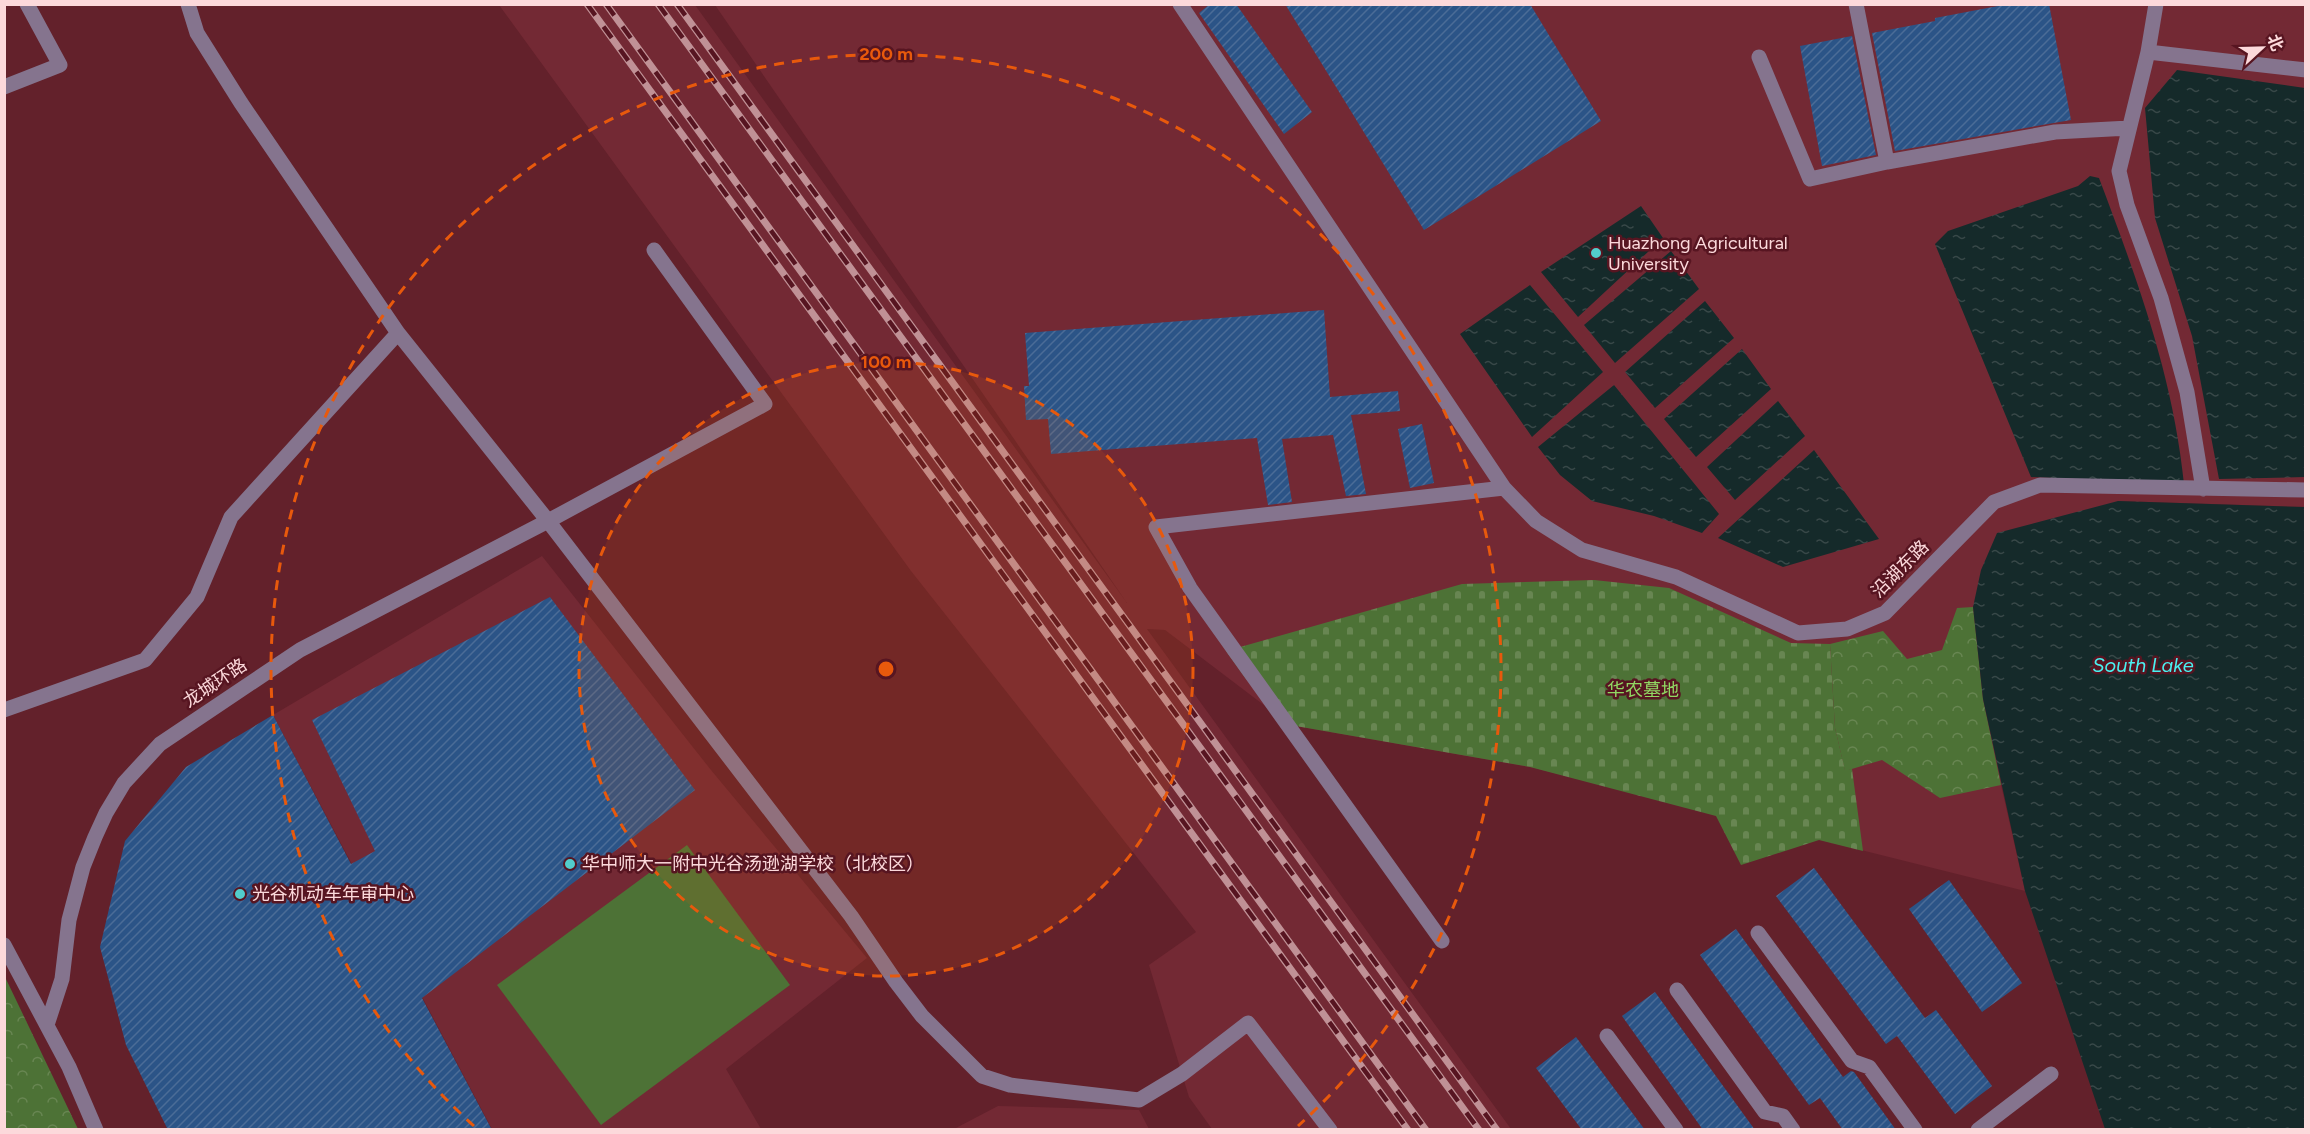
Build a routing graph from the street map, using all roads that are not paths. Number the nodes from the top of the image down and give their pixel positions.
1 (27, 4) edge
2 (188, 4) edge
3 (1180, 4) edge
4 (1856, 4) edge
5 (2156, 4) edge
6 (2148, 52) junction
7 (1759, 57) dead end
8 (2306, 70) edge
9 (4, 87) edge
10 (2129, 128) junction
11 (1887, 162) junction
12 (654, 250) dead end
13 (398, 333) junction
14 (1504, 488) junction
15 (2203, 489) junction
16 (2306, 490) edge
17 (548, 520) junction
18 (4, 710) edge
19 (1758, 933) dead end
20 (1442, 941) dead end
21 (4, 945) edge
22 (1677, 990) dead end
23 (47, 1024) junction
24 (1607, 1036) dead end
25 (2051, 1074) dead end
26 (96, 1130) edge
27 (1330, 1130) edge
28 (1676, 1130) edge
29 (1793, 1130) edge
30 (1915, 1130) edge
31 (1978, 1130) edge

1 - 9 street
2 - 13 street
3 - 14 street, 沿湖东路
4 - 11 street
5 - 6 street
6 - 8 street
6 - 10 street
7 - 11 street
10 - 11 street
10 - 15 street
12 - 17 street, 龙城环路
13 - 17 street
13 - 18 street
14 - 15 street, 沿湖东路
14 - 20 street
15 - 16 street, 沿湖东路
17 - 23 street, 龙城环路
17 - 27 street
19 - 30 street
21 - 23 street
22 - 29 street
23 - 26 street
24 - 28 street
25 - 31 street

